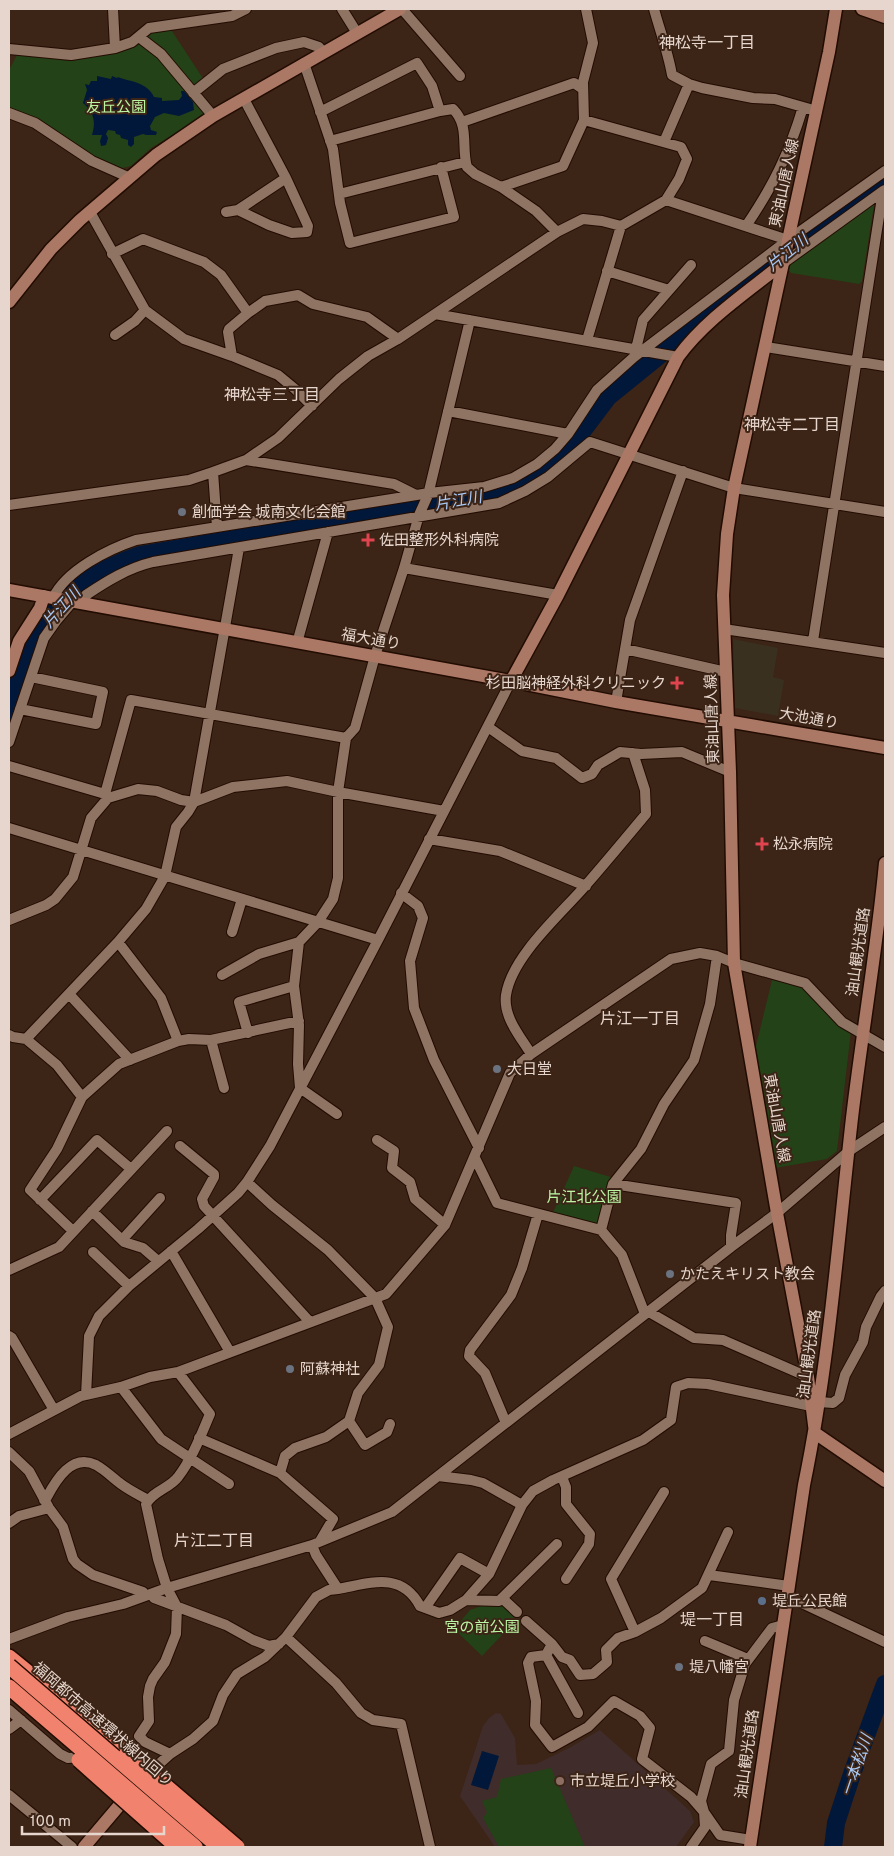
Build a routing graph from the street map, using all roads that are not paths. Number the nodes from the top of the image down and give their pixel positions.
1 (113, 9) edge
2 (246, 9) edge
3 (342, 9) edge
4 (401, 9) edge
5 (586, 9) edge
6 (654, 9) edge
7 (836, 9) edge
8 (862, 9) edge
9 (885, 17) edge
10 (357, 33) junction
11 (139, 37) junction
12 (115, 48) junction
13 (9, 50) edge
14 (323, 52) junction
15 (304, 64) junction
16 (460, 76) dead end
17 (689, 84) junction
18 (583, 89) junction
19 (193, 93) junction
20 (244, 99) junction
21 (803, 107) junction
22 (440, 111) junction
23 (817, 111) junction
24 (320, 112) junction
25 (9, 113) edge
26 (213, 116) junction
27 (584, 120) junction
28 (462, 122) junction
29 (330, 141) junction
30 (664, 142) junction
31 (465, 162) junction
32 (442, 167) junction
33 (885, 171) edge
34 (128, 177) junction
35 (286, 178) junction
36 (500, 187) junction
37 (884, 190) edge
38 (339, 194) junction
39 (666, 200) junction
40 (238, 210) junction
41 (90, 212) junction
42 (226, 212) dead end
43 (621, 226) junction
44 (746, 226) junction
45 (557, 232) junction
46 (788, 242) junction
47 (112, 254) junction
48 (782, 262) junction
49 (691, 265) dead end
50 (607, 271) junction
51 (669, 290) junction
52 (9, 302) edge
53 (145, 310) junction
54 (248, 313) junction
55 (435, 314) junction
56 (470, 320) junction
57 (115, 335) dead end
58 (398, 339) junction
59 (587, 340) junction
60 (766, 347) junction
61 (644, 350) junction
62 (232, 356) junction
63 (672, 356) junction
64 (856, 362) junction
65 (885, 366) edge
66 (312, 406) junction
67 (448, 411) junction
68 (568, 434) junction
69 (628, 454) junction
70 (246, 460) junction
71 (683, 471) junction
72 (213, 472) junction
73 (734, 488) junction
74 (428, 494) junction
75 (416, 495) junction
76 (834, 504) junction
77 (9, 505) edge
78 (885, 512) edge
79 (421, 513) junction
80 (217, 527) junction
81 (328, 532) junction
82 (238, 548) junction
83 (404, 568) junction
84 (9, 590) edge
85 (558, 595) junction
86 (48, 597) junction
87 (78, 602) junction
88 (724, 629) junction
89 (224, 630) junction
90 (812, 641) junction
91 (297, 642) junction
92 (625, 649) junction
93 (885, 653) edge
94 (375, 656) junction
95 (9, 671) edge
96 (726, 672) junction
97 (31, 677) junction
98 (511, 680) junction
99 (616, 702) junction
100 (20, 709) junction
101 (210, 714) junction
102 (727, 721) junction
103 (488, 727) junction
104 (346, 738) junction
105 (9, 742) edge
106 (885, 748) edge
107 (633, 753) junction
108 (9, 766) edge
109 (730, 772) junction
110 (338, 792) junction
111 (106, 796) junction
112 (194, 802) junction
113 (444, 811) junction
114 (9, 828) edge
115 (429, 839) junction
116 (82, 849) junction
117 (885, 863) edge
118 (165, 876) junction
119 (586, 886) junction
120 (884, 891) edge
121 (401, 893) junction
122 (242, 899) junction
123 (9, 920) edge
124 (318, 922) junction
125 (232, 932) dead end
126 (378, 940) junction
127 (118, 942) junction
128 (299, 942) junction
129 (717, 956) junction
130 (734, 963) junction
131 (222, 975) dead end
132 (294, 986) junction
133 (70, 994) junction
134 (299, 1021) junction
135 (863, 1032) junction
136 (248, 1033) junction
137 (10, 1038) edge
138 (26, 1039) junction
139 (211, 1040) junction
140 (178, 1041) junction
141 (885, 1047) edge
142 (531, 1054) junction
143 (130, 1060) junction
144 (224, 1088) dead end
145 (300, 1088) junction
146 (82, 1097) junction
147 (337, 1114) dead end
148 (885, 1127) edge
149 (167, 1131) dead end
150 (377, 1140) dead end
151 (180, 1146) dead end
152 (848, 1151) junction
153 (477, 1153) junction
154 (131, 1170) junction
155 (247, 1182) junction
156 (613, 1184) junction
157 (160, 1198) dead end
158 (40, 1200) junction
159 (92, 1211) junction
160 (777, 1213) junction
161 (538, 1214) junction
162 (212, 1217) junction
163 (445, 1225) junction
164 (600, 1230) junction
165 (72, 1231) junction
166 (122, 1240) junction
167 (731, 1247) junction
168 (171, 1251) junction
169 (93, 1252) dead end
170 (158, 1261) junction
171 (9, 1270) edge
172 (129, 1286) junction
173 (885, 1291) edge
174 (375, 1298) junction
175 (647, 1313) junction
176 (310, 1322) junction
177 (9, 1336) edge
178 (230, 1352) junction
179 (178, 1372) junction
180 (808, 1377) junction
181 (121, 1387) junction
182 (86, 1395) junction
183 (815, 1404) junction
184 (54, 1410) junction
185 (349, 1421) junction
186 (506, 1423) junction
187 (390, 1424) dead end
188 (815, 1433) junction
189 (9, 1434) edge
190 (199, 1438) junction
191 (9, 1452) edge
192 (189, 1457) junction
193 (280, 1473) junction
194 (438, 1476) junction
195 (562, 1477) junction
196 (885, 1481) edge
197 (229, 1484) dead end
198 (664, 1492) dead end
199 (148, 1500) junction
200 (46, 1504) junction
201 (522, 1504) junction
202 (9, 1523) edge
203 (728, 1532) dead end
204 (316, 1543) junction
205 (556, 1544) dead end
206 (489, 1574) junction
207 (709, 1575) junction
208 (566, 1579) dead end
209 (167, 1588) junction
210 (338, 1589) junction
211 (788, 1591) junction
212 (149, 1595) junction
213 (502, 1598) junction
214 (466, 1600) junction
215 (177, 1607) junction
216 (425, 1608) junction
217 (517, 1612) dead end
218 (526, 1621) dead end
219 (783, 1625) junction
220 (635, 1632) junction
221 (9, 1639) edge
222 (282, 1641) junction
223 (706, 1641) dead end
224 (885, 1642) edge
225 (552, 1644) junction
226 (546, 1655) junction
227 (9, 1657) edge
228 (748, 1659) junction
229 (9, 1665) edge
230 (9, 1686) edge
231 (9, 1697) edge
232 (9, 1710) edge
233 (578, 1713) dead end
234 (21, 1720) junction
235 (9, 1729) edge
236 (170, 1754) junction
237 (92, 1756) junction
238 (142, 1779) junction
239 (131, 1792) junction
240 (9, 1795) edge
241 (704, 1812) junction
242 (722, 1835) junction
243 (751, 1844) edge
244 (72, 1847) edge
245 (84, 1847) edge
246 (177, 1847) edge
247 (193, 1847) edge
248 (220, 1847) edge
249 (237, 1847) edge
250 (430, 1847) edge
251 (691, 1847) edge
252 (725, 1847) edge

1 - 12 street
2 - 11 street
3 - 10 street
4 - 10 street
4 - 16 street
5 - 18 street
6 - 17 street
7 - 23 street, 東油山唐人線
8 - 9 street
10 - 14 street
11 - 12 street
11 - 19 street
12 - 13 street
14 - 15 street
14 - 19 street
15 - 20 street
15 - 24 street
17 - 21 street
17 - 30 street
18 - 27 street
18 - 28 street
19 - 26 street
20 - 26 street
20 - 35 street
21 - 23 street
21 - 44 street
22 - 24 street
22 - 28 street
22 - 29 street
23 - 46 street, 東油山唐人線
24 - 29 street
25 - 34 street
26 - 34 street
27 - 30 street
27 - 36 street
28 - 31 street
29 - 38 street
30 - 39 street
31 - 32 street
31 - 36 street
32 - 38 street
32 - 38 street
33 - 46 street
34 - 41 street
35 - 40 street
35 - 40 street
36 - 45 street
37 - 48 street
37 - 64 street
39 - 43 street
39 - 44 street
40 - 42 street
41 - 47 street
41 - 52 street
43 - 45 street
43 - 50 street
44 - 46 street
45 - 55 street
46 - 48 street, 東油山唐人線
46 - 61 street
47 - 53 street
47 - 54 street
48 - 60 street, 東油山唐人線
48 - 63 street
49 - 51 street
50 - 51 street
50 - 59 street
51 - 61 street
53 - 57 street
53 - 62 street
54 - 58 street
54 - 62 street
55 - 56 street
55 - 58 street
56 - 59 street
56 - 67 street
58 - 66 street
59 - 61 street
60 - 64 street
60 - 73 street, 東油山唐人線
61 - 63 street
61 - 68 street
62 - 66 street
63 - 69 street
64 - 65 street
64 - 76 street
66 - 70 street
67 - 68 street
67 - 74 street
68 - 74 street
69 - 71 street
69 - 79 street
69 - 85 street
70 - 72 street
70 - 75 street
71 - 73 street
71 - 92 street
72 - 77 street
72 - 80 street
73 - 76 street
73 - 88 street, 東油山唐人線
74 - 75 street
74 - 79 street
75 - 80 street
76 - 78 street
76 - 90 street
79 - 81 street
79 - 83 street
80 - 86 street
81 - 82 street
81 - 91 street
82 - 87 street
82 - 89 street
83 - 85 street
83 - 94 street
84 - 86 street, 福大通り
85 - 98 street
86 - 87 street, 福大通り
86 - 95 street
87 - 89 street, 福大通り
87 - 97 street
88 - 90 street
88 - 96 street, 東油山唐人線
89 - 91 street, 福大通り
89 - 101 street
90 - 93 street
91 - 94 street, 福大通り
92 - 96 street
92 - 99 street
94 - 98 street, 福大通り
94 - 104 street
96 - 102 street, 東油山唐人線
97 - 100 street
97 - 100 street
98 - 99 street, 福大通り
98 - 103 street
99 - 102 street, 福大通り
100 - 105 street
101 - 104 street
101 - 111 street
101 - 112 street
102 - 106 street, 大池通り
102 - 109 street, 東油山唐人線
103 - 107 street
103 - 113 street
104 - 110 street
107 - 109 street
107 - 119 street
108 - 111 street
109 - 130 street, 東油山唐人線
110 - 112 street
110 - 113 street
110 - 124 street
111 - 112 street
111 - 116 street
112 - 118 street
113 - 115 street
114 - 116 street
115 - 119 street
115 - 121 street
116 - 118 street
116 - 123 street
117 - 120 street, 油山観光道路
118 - 122 street
118 - 127 street
119 - 142 street
120 - 135 street, 油山観光道路
121 - 126 street
121 - 153 street
122 - 124 street
122 - 125 street
124 - 126 street
124 - 128 street
126 - 145 street
127 - 133 street
127 - 140 street
128 - 131 street
128 - 132 street
129 - 130 street
129 - 142 street
129 - 156 street
130 - 135 street
130 - 160 street, 東油山唐人線
132 - 134 street
132 - 136 street
133 - 138 street
133 - 143 street
134 - 136 street
134 - 145 street
135 - 141 street
135 - 152 street, 油山観光道路
136 - 139 street
137 - 138 street
138 - 146 street
139 - 140 street
139 - 144 street
140 - 143 street
142 - 153 street
143 - 146 street
145 - 147 street
145 - 155 street
146 - 158 street
148 - 152 street
149 - 154 street
150 - 163 street
151 - 162 street
152 - 160 street
152 - 183 street, 油山観光道路
153 - 161 street
153 - 163 street
154 - 158 street
154 - 159 street
155 - 162 street
155 - 174 street
156 - 164 street
156 - 167 street
157 - 166 street
158 - 165 street
159 - 165 street
159 - 166 street
160 - 167 street
160 - 180 street, 東油山唐人線
161 - 164 street
161 - 186 street
162 - 168 street
162 - 176 street
163 - 174 street
164 - 175 street
165 - 171 street
166 - 170 street
167 - 175 street
168 - 170 street
168 - 178 street
169 - 172 street
170 - 172 street
172 - 182 street
173 - 183 street
174 - 176 street
174 - 185 street
175 - 180 street
175 - 186 street
176 - 178 street
177 - 184 street
178 - 179 street
179 - 181 street
179 - 190 street
180 - 183 street, 東油山唐人線
181 - 182 street
181 - 192 street
182 - 184 street
183 - 188 street, 油山観光道路
183 - 195 street
184 - 189 street
185 - 187 street
185 - 193 street
186 - 194 street
188 - 196 street
188 - 211 street, 油山観光道路
190 - 192 street
190 - 193 street
191 - 200 street
192 - 197 street
192 - 199 street
193 - 204 street
194 - 201 street
194 - 204 street
195 - 201 street
195 - 208 street
198 - 220 street
199 - 200 street
199 - 209 street
200 - 202 street
200 - 212 street
201 - 206 street
203 - 207 street
204 - 209 street
204 - 210 street
205 - 213 street
206 - 214 street
206 - 216 street
207 - 211 street
207 - 220 street
209 - 212 street
209 - 215 street
210 - 216 street
210 - 222 street
211 - 219 street, 油山観光道路
211 - 224 street
212 - 215 street
212 - 221 street
213 - 214 street
213 - 217 street
214 - 216 street
215 - 222 street
215 - 236 street
218 - 225 street
219 - 228 street
219 - 243 street, 油山観光道路
220 - 225 street
222 - 236 street
222 - 250 street
223 - 228 street
225 - 226 street
226 - 233 street
226 - 241 street
227 - 249 highway, bridge
228 - 241 street
229 - 238 highway
229 - 248 highway, 福岡都市高速環状線内回り, bridge
230 - 237 highway
230 - 247 highway, bridge
231 - 246 highway, bridge
232 - 234 street
234 - 235 street
234 - 237 street
236 - 238 street
237 - 239 highway
238 - 239 street
238 - 248 highway
239 - 245 street
239 - 247 highway
240 - 244 street
241 - 242 street
241 - 251 street
242 - 243 street
242 - 252 street

